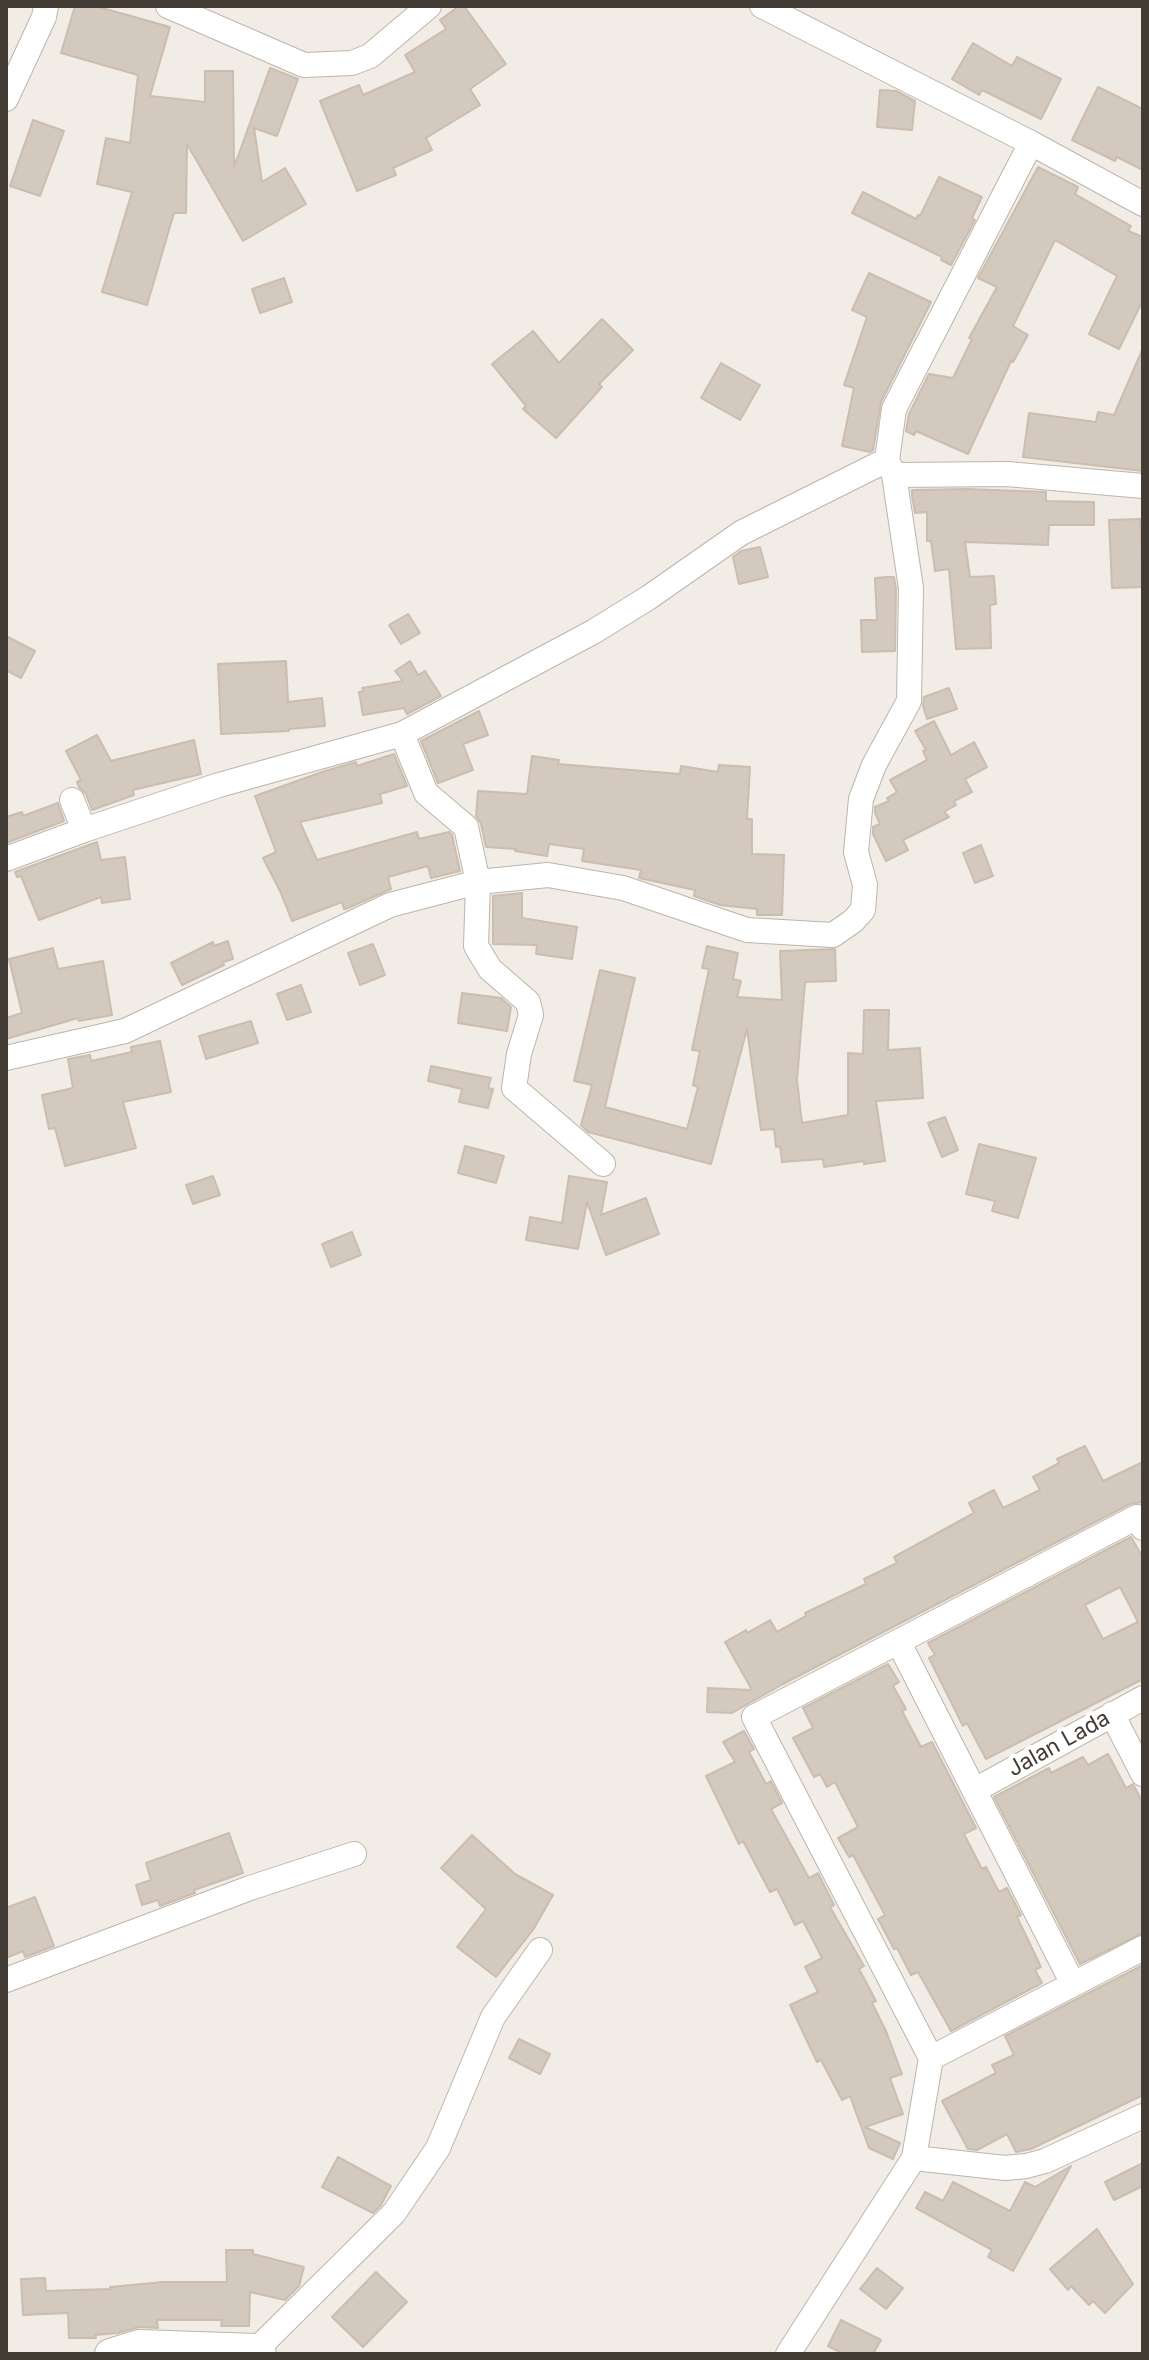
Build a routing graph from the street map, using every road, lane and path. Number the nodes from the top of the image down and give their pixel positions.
1 (46, 6) edge
2 (168, 6) edge
3 (429, 6) edge
4 (762, 6) edge
5 (6, 99) edge
6 (1031, 143) junction
7 (1143, 204) edge
8 (891, 468) junction
9 (1143, 486) edge
10 (402, 734) junction
11 (72, 800) dead end
12 (84, 830) junction
13 (6, 859) edge
14 (478, 882) junction
15 (6, 1058) edge
16 (603, 1164) dead end
17 (1140, 1522) edge
18 (899, 1643) junction
19 (1143, 1698) edge
20 (1112, 1714) junction
21 (1143, 1774) edge
22 (975, 1790) junction
23 (354, 1854) dead end
24 (1143, 1948) edge
25 (540, 1950) dead end
26 (6, 1980) edge
27 (1073, 1984) junction
28 (931, 2058) junction
29 (1143, 2116) edge
30 (914, 2158) junction
31 (259, 2351) edge
32 (110, 2354) edge
33 (788, 2354) edge

1 - 5 street
2 - 3 street
4 - 6 street
6 - 7 street
6 - 8 street
8 - 9 street
8 - 10 street
8 - 14 street
10 - 12 street
10 - 14 street
11 - 12 street
12 - 13 street
14 - 15 street
14 - 16 street
17 - 18 street
18 - 22 street
18 - 28 street
19 - 20 street, Jalan Lada
20 - 21 street
20 - 22 street, Jalan Lada
22 - 27 street
23 - 26 street
24 - 27 street
25 - 31 street
27 - 28 street
28 - 30 street
29 - 30 street
30 - 33 street
31 - 32 street

